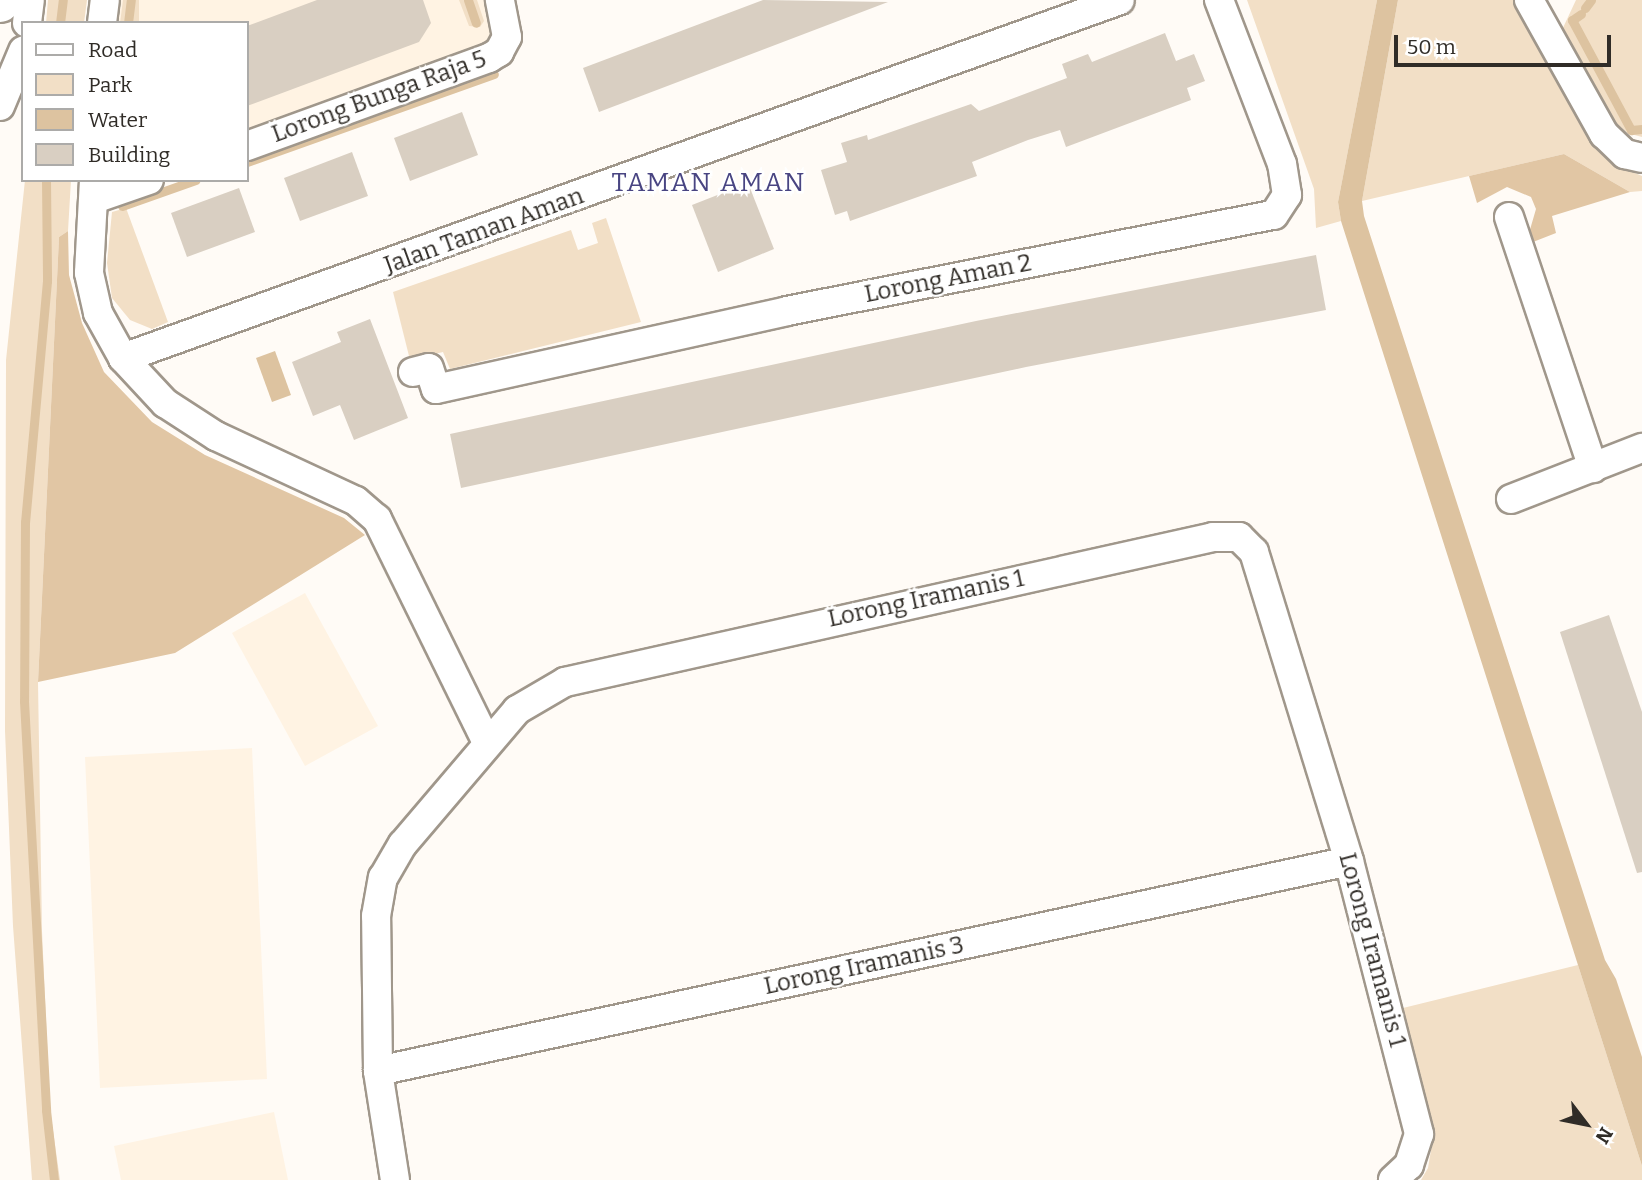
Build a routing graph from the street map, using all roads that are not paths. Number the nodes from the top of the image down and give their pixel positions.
1 (30, 0) edge
2 (105, 0) edge
3 (500, 0) edge
4 (1120, 0) edge
5 (1219, 0) edge
6 (1529, 0) edge
7 (27, 21) edge
8 (102, 21) edge
9 (21, 56) edge
10 (0, 106) edge
11 (248, 146) edge
12 (1642, 158) edge
13 (137, 182) edge
14 (94, 189) edge
15 (1509, 217) dead end
16 (123, 358) junction
17 (413, 372) dead end
18 (1642, 448) edge
19 (1593, 468) junction
20 (1511, 499) dead end
21 (487, 743) junction
22 (1349, 861) junction
23 (378, 1071) junction
24 (395, 1180) edge
25 (1393, 1180) edge

1 - 7 street
2 - 8 street
3 - 11 street, Lorong Bunga Raja 5
4 - 16 street, Jalan Taman Aman
5 - 17 street, Lorong Aman 2
6 - 12 street
9 - 10 street
13 - 14 street
14 - 16 street
15 - 19 street
16 - 21 street
18 - 19 street
19 - 20 street
21 - 22 street, Lorong Iramanis 1
21 - 23 street, Lorong Iramanis 1
22 - 23 street, Lorong Iramanis 3
22 - 25 street, Lorong Iramanis 1
23 - 24 street, Lorong Iramanis 1

